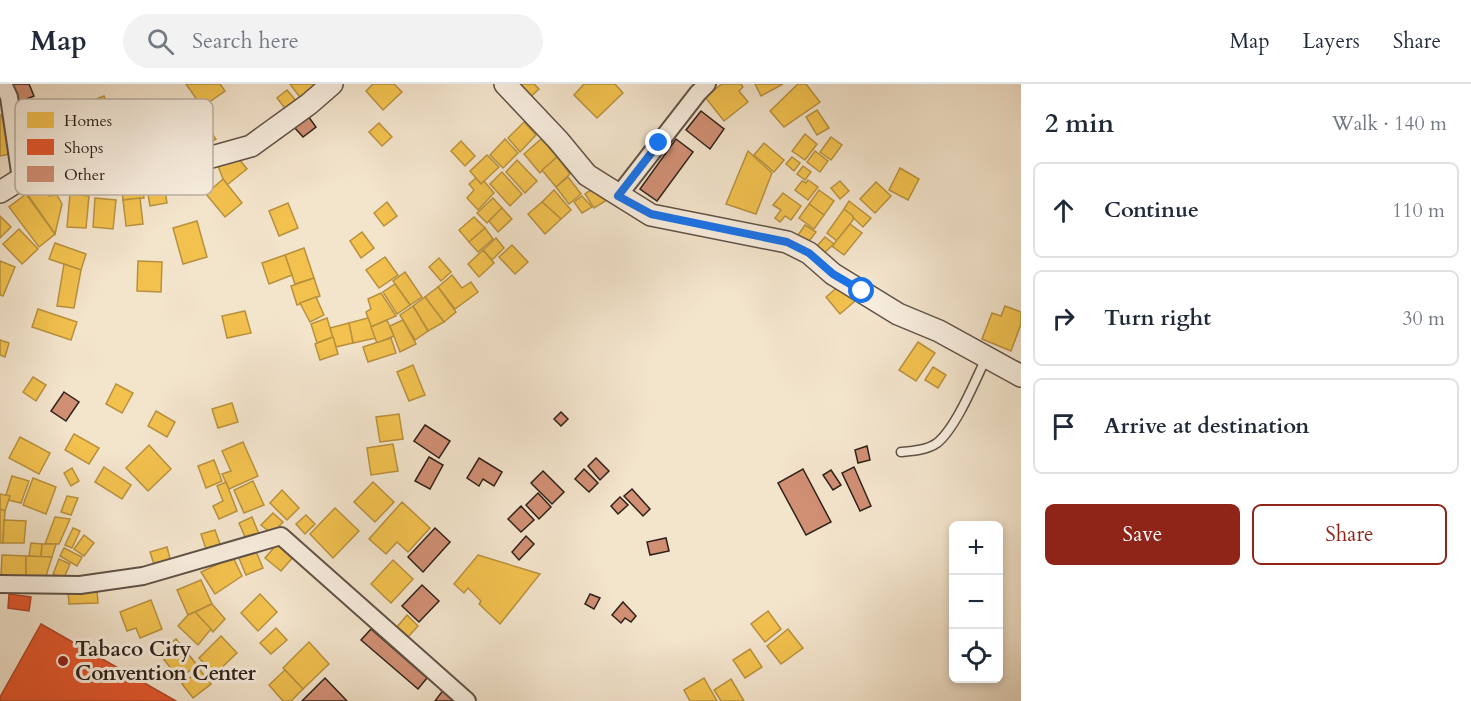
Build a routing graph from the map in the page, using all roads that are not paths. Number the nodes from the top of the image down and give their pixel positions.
1 (3, 84) edge
2 (332, 84) edge
3 (504, 84) edge
4 (707, 84) edge
5 (15, 138) edge
6 (213, 157) edge
7 (15, 182) edge
8 (0, 192) edge
9 (618, 196) junction
10 (987, 358) junction
11 (1021, 376) edge
12 (901, 452) dead end
13 (0, 584) edge
14 (467, 701) edge

1 - 5 street
2 - 6 street
3 - 9 street
4 - 9 street
7 - 8 street
9 - 10 street
10 - 11 street
10 - 12 lane
13 - 14 street

